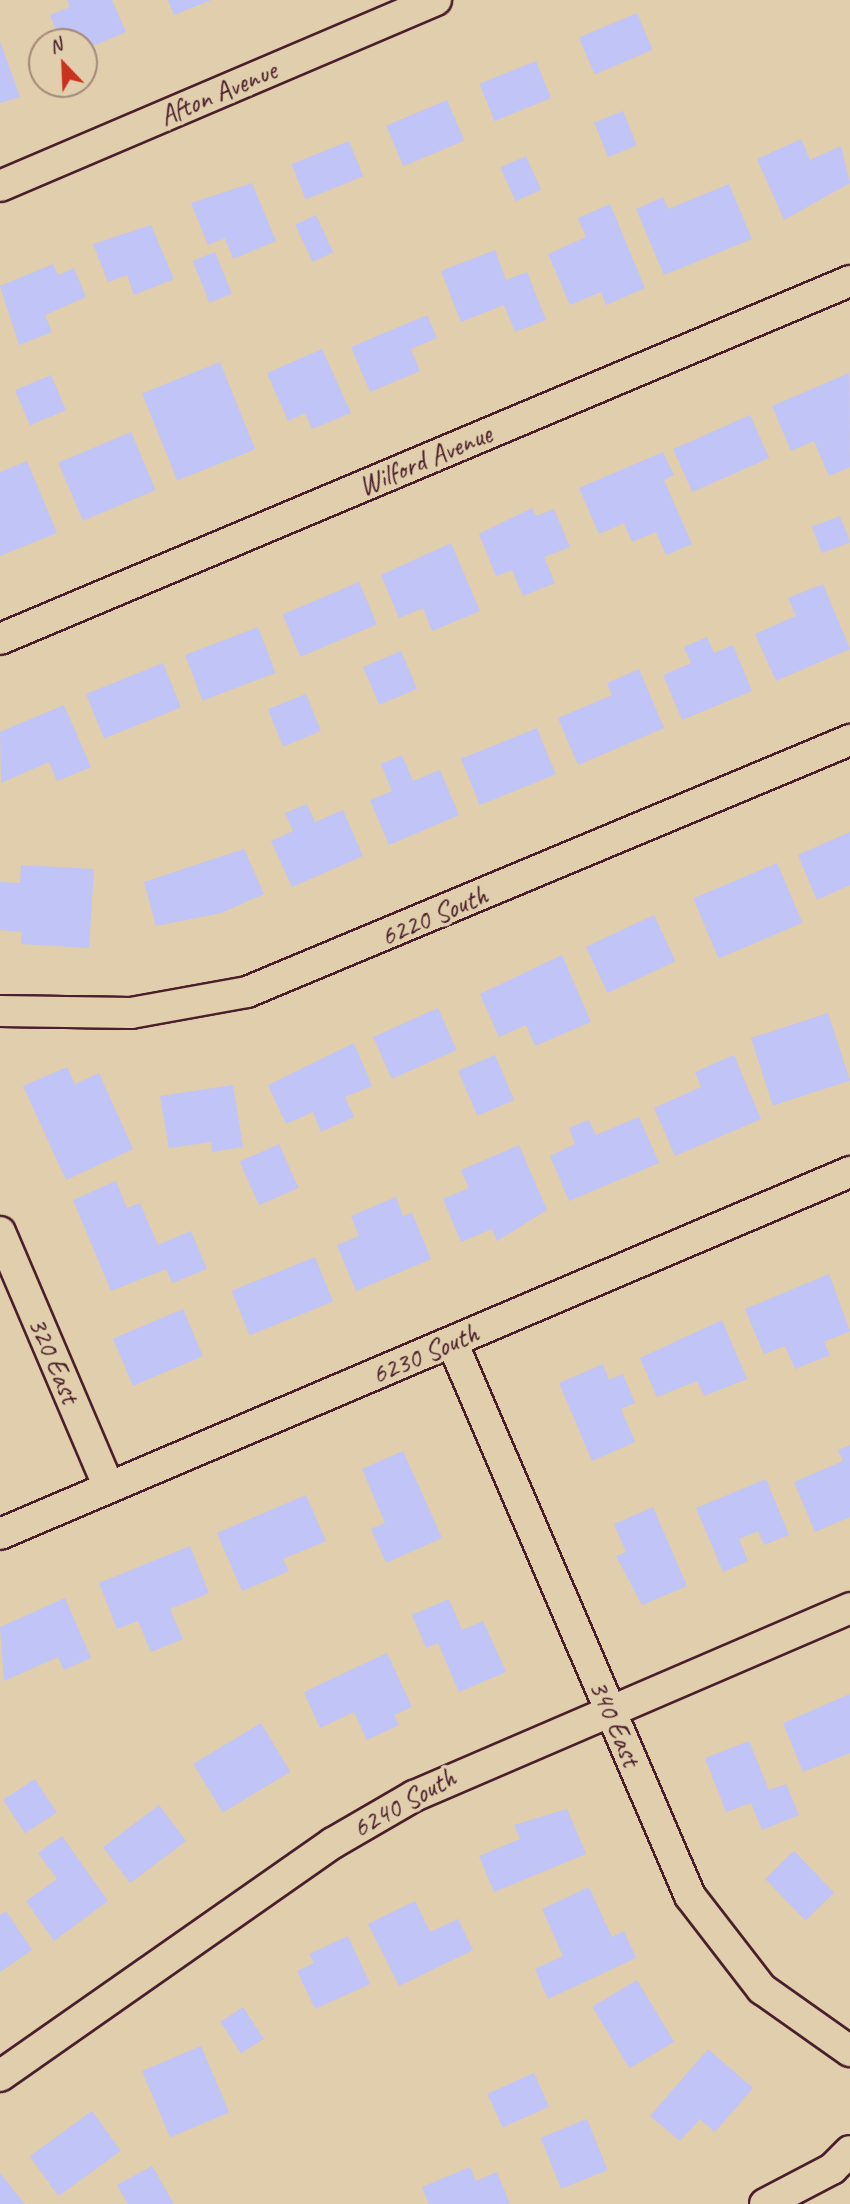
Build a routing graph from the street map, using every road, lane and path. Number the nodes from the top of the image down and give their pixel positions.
1 (436, 0) edge
2 (0, 186) edge
3 (850, 281) edge
4 (0, 639) edge
5 (850, 740) edge
6 (0, 1011) edge
7 (850, 1172) edge
8 (0, 1232) edge
9 (452, 1342) junction
10 (109, 1487) junction
11 (0, 1534) edge
12 (850, 1608) edge
13 (610, 1712) junction
14 (850, 2051) edge
15 (0, 2076) edge
16 (850, 2151) edge
17 (765, 2204) edge

1 - 2 street, Afton Avenue
3 - 4 street, Wilford Avenue
5 - 6 street, 6220 South
7 - 9 street, 6230 South
8 - 10 street, 320 East
9 - 10 street, 6230 South
9 - 13 street, 340 East
10 - 11 street, 6230 South
12 - 13 street, 6240 South
13 - 14 street, 340 East
13 - 15 street, 6240 South
16 - 17 street

